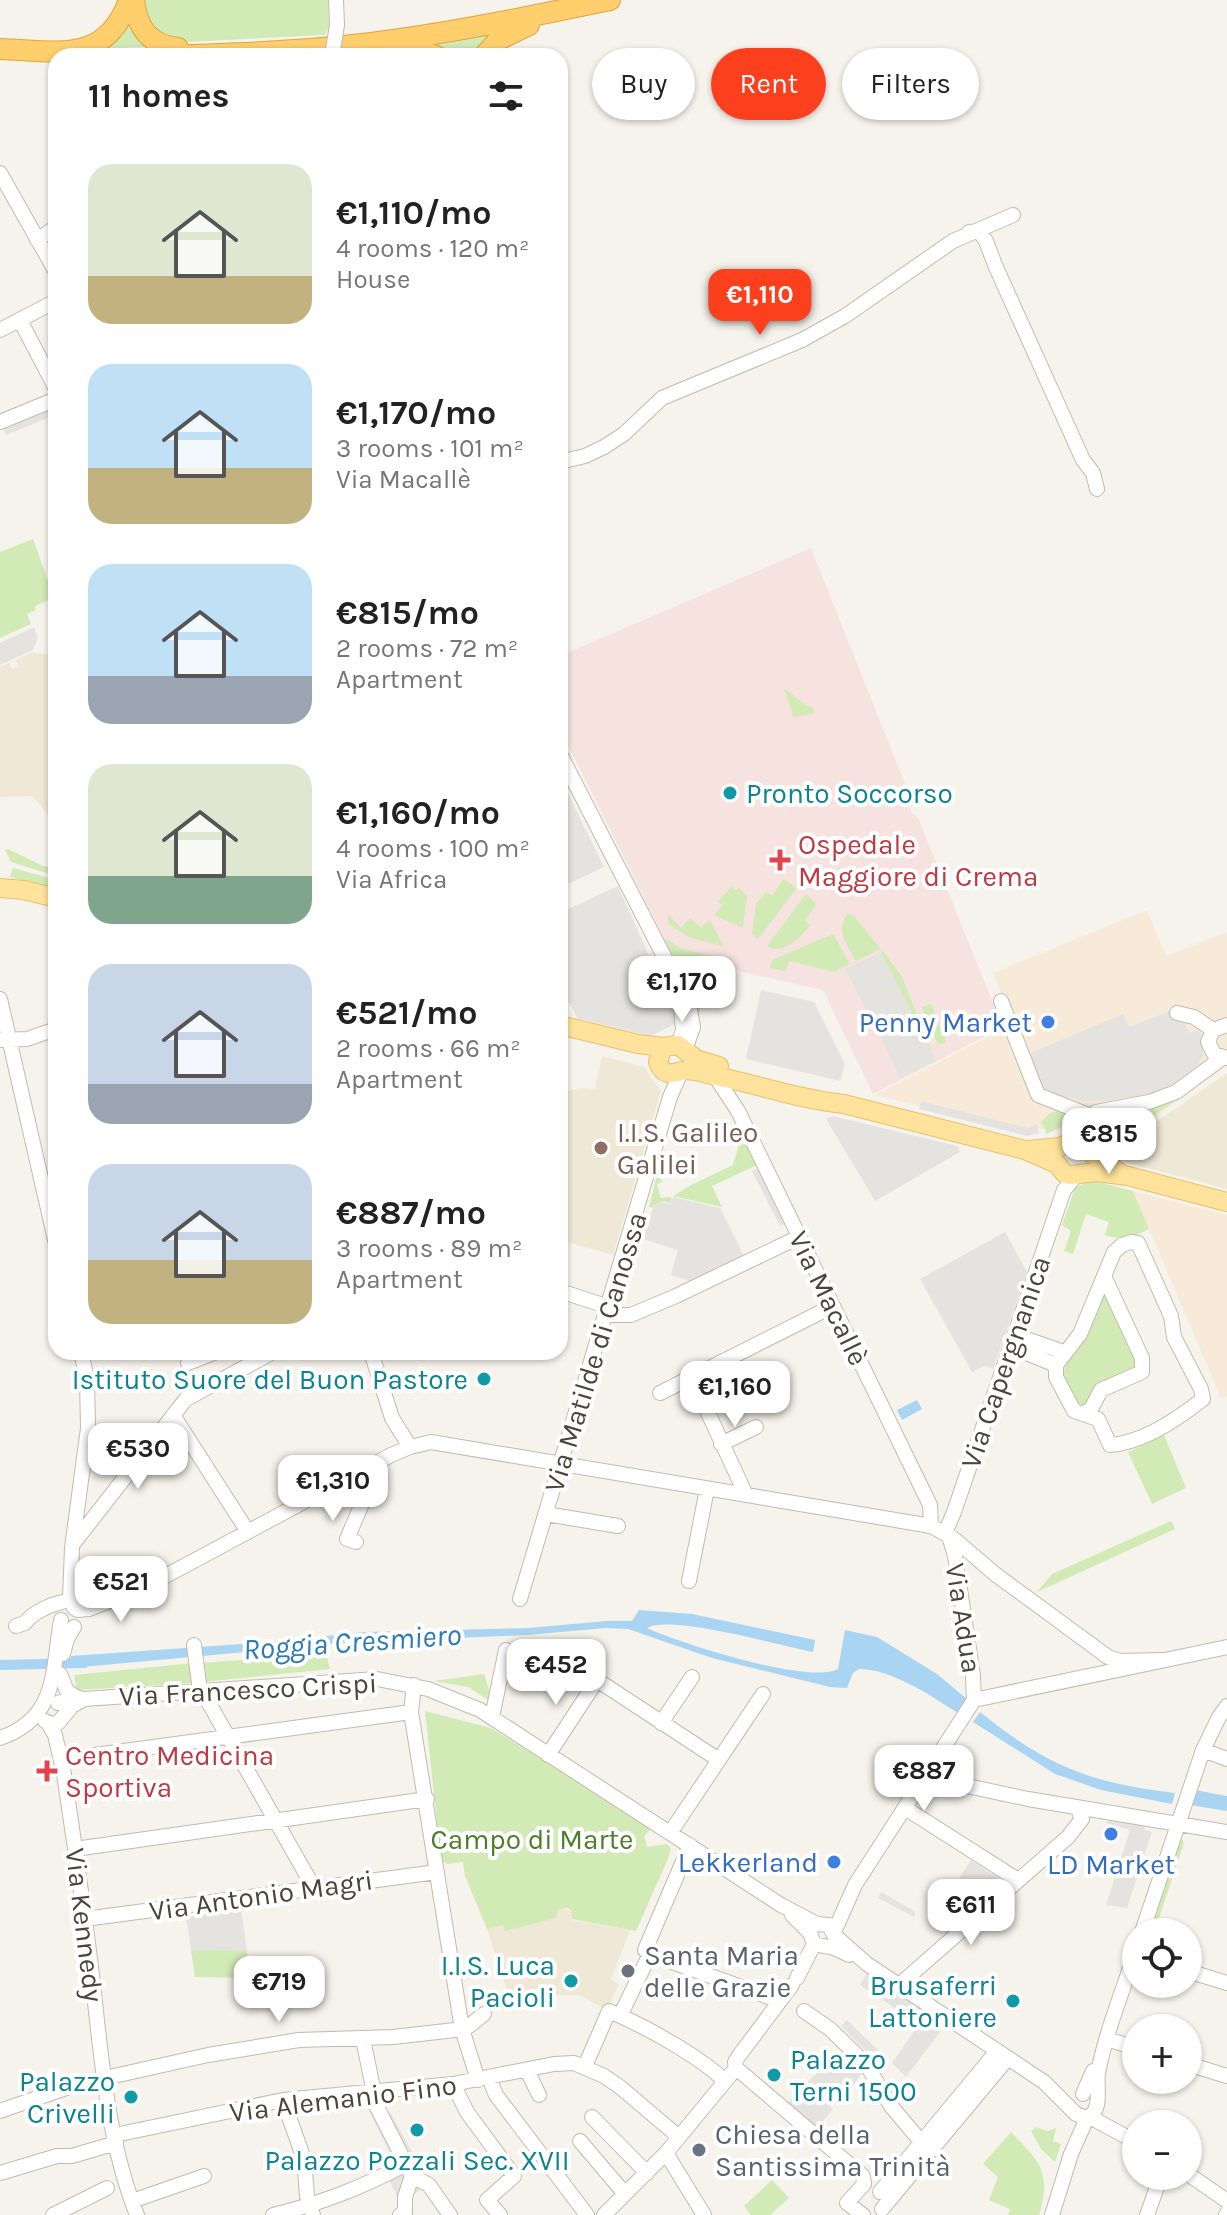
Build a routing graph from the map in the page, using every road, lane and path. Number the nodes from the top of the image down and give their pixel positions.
1 (131, 0) edge
2 (336, 0) edge
3 (610, 0) edge
4 (620, 0) edge
5 (89, 48) edge
6 (187, 48) edge
7 (318, 48) edge
8 (333, 48) edge
9 (491, 48) edge
10 (0, 49) edge
11 (48, 49) edge
12 (0, 56) edge
13 (48, 59) edge
14 (48, 60) edge
15 (0, 62) edge
16 (0, 173) edge
17 (1013, 215) dead end
18 (48, 232) edge
19 (969, 232) junction
20 (37, 240) junction
21 (48, 259) edge
22 (48, 305) edge
23 (20, 320) junction
24 (0, 330) edge
25 (48, 374) edge
26 (48, 402) edge
27 (0, 422) edge
28 (568, 460) edge
29 (1097, 489) dead end
30 (568, 770) edge
31 (0, 876) edge
32 (0, 888) edge
33 (24, 890) junction
34 (48, 896) edge
35 (0, 999) edge
36 (1001, 1001) dead end
37 (1177, 1013) dead end
38 (568, 1027) edge
39 (1220, 1028) edge
40 (48, 1032) edge
41 (568, 1036) edge
42 (5, 1040) edge
43 (675, 1059) junction
44 (1218, 1059) edge
45 (715, 1076) junction
46 (844, 1104) junction
47 (1091, 1116) junction
48 (1091, 1152) junction
49 (1067, 1166) junction
50 (1128, 1176) junction
51 (48, 1180) edge
52 (1227, 1202) edge
53 (799, 1237) junction
54 (1104, 1276) junction
55 (568, 1294) edge
56 (833, 1306) junction
57 (608, 1311) junction
58 (1012, 1342) junction
59 (1060, 1358) junction
60 (83, 1360) edge
61 (196, 1360) edge
62 (219, 1360) edge
63 (258, 1360) edge
64 (374, 1360) edge
65 (188, 1363) dead end
66 (226, 1377) junction
67 (692, 1378) junction
68 (660, 1393) dead end
69 (1083, 1414) junction
70 (173, 1415) junction
71 (756, 1427) dead end
72 (721, 1444) junction
73 (410, 1447) junction
74 (562, 1464) junction
75 (364, 1470) junction
76 (707, 1489) junction
77 (746, 1495) junction
78 (546, 1514) junction
79 (618, 1526) dead end
80 (248, 1532) junction
81 (942, 1532) junction
82 (356, 1542) dead end
83 (72, 1546) junction
84 (981, 1561) junction
85 (957, 1570) junction
86 (689, 1581) dead end
87 (520, 1599) dead end
88 (70, 1615) junction
89 (16, 1626) dead end
90 (194, 1645) dead end
91 (1227, 1647) edge
92 (506, 1650) dead end
93 (1108, 1657) junction
94 (1162, 1660) junction
95 (56, 1675) junction
96 (1096, 1675) junction
97 (973, 1676) junction
98 (692, 1677) dead end
99 (414, 1685) junction
100 (201, 1691) junction
101 (763, 1694) dead end
102 (997, 1694) junction
103 (80, 1698) junction
104 (974, 1700) junction
105 (1227, 1706) edge
106 (411, 1712) junction
107 (53, 1713) junction
108 (492, 1717) junction
109 (661, 1723) junction
110 (230, 1737) junction
111 (0, 1738) edge
112 (1203, 1750) junction
113 (548, 1755) junction
114 (1227, 1759) edge
115 (719, 1760) junction
116 (65, 1766) junction
117 (925, 1777) junction
118 (427, 1799) junction
119 (1077, 1807) junction
120 (905, 1808) junction
121 (1180, 1818) junction
122 (277, 1820) junction
123 (1227, 1832) edge
124 (670, 1833) junction
125 (690, 1845) junction
126 (75, 1849) junction
127 (437, 1872) junction
128 (1018, 1880) junction
129 (314, 1888) junction
130 (1147, 1918) edge
131 (85, 1919) junction
132 (822, 1934) junction
133 (650, 1954) junction
134 (1202, 1975) edge
135 (1227, 1983) edge
136 (899, 1985) junction
137 (1122, 1993) edge
138 (780, 2001) junction
139 (804, 2011) dead end
140 (484, 2014) dead end
141 (614, 2014) junction
142 (462, 2029) junction
143 (363, 2039) junction
144 (1104, 2046) junction
145 (1122, 2047) edge
146 (1002, 2054) junction
147 (585, 2066) junction
148 (1202, 2068) edge
149 (527, 2070) junction
150 (739, 2070) junction
151 (1227, 2076) edge
152 (105, 2077) junction
153 (483, 2079) junction
154 (725, 2081) junction
155 (453, 2084) junction
156 (373, 2092) junction
157 (539, 2095) dead end
158 (283, 2100) junction
159 (1085, 2107) junction
160 (0, 2111) edge
161 (592, 2117) dead end
162 (950, 2119) junction
163 (1122, 2132) edge
164 (679, 2137) junction
165 (116, 2139) junction
166 (580, 2141) dead end
167 (922, 2143) junction
168 (666, 2153) junction
169 (409, 2170) junction
170 (0, 2173) edge
171 (647, 2173) junction
172 (204, 2176) dead end
173 (864, 2184) junction
174 (1202, 2184) edge
175 (107, 2188) dead end
176 (1156, 2190) edge
177 (880, 2192) junction
178 (625, 2194) junction
179 (1227, 2201) edge
180 (842, 2209) edge
181 (132, 2210) edge
182 (311, 2211) edge
183 (880, 2212) edge
184 (53, 2215) edge
185 (273, 2215) edge
186 (400, 2215) edge
187 (450, 2215) edge
188 (500, 2215) edge
189 (587, 2215) edge
190 (604, 2215) edge
191 (704, 2215) edge
192 (863, 2215) edge
193 (1052, 2215) edge
194 (1147, 2215) edge

1 - 5 highway
1 - 6 highway
2 - 8 street, bridge
3 - 7 highway
4 - 9 highway
10 - 11 highway
12 - 13 highway
14 - 15 highway
16 - 20 street
17 - 19 street
18 - 20 street
19 - 28 street
19 - 29 street
20 - 21 street
22 - 23 street
23 - 24 street
23 - 25 street
26 - 27 street
30 - 43 street
31 - 33 main road
32 - 33 main road
33 - 34 main road
35 - 42 street
36 - 47 street
37 - 39 street
38 - 43 main road
39 - 44 street
40 - 42 street
41 - 43 main road
42 - 51 street
43 - 45 main road
43 - 46 main road
43 - 57 street, Via Matilde di Canossa
44 - 47 street
45 - 46 main road
45 - 53 street, Via Macallè
46 - 49 main road
47 - 48 street
47 - 49 street, Via Capergnanica
48 - 49 main road
48 - 49 main road
48 - 50 main road
49 - 50 main road
49 - 58 street, Via Capergnanica
50 - 52 main road
53 - 56 street, Via Macallè
53 - 57 street
54 - 59 street
54 - 69 street
54 - 69 street
55 - 57 street
56 - 67 street
56 - 81 street, Via Macallè
57 - 74 street, Via Matilde di Canossa
58 - 59 street
58 - 81 street, Via Capergnanica
59 - 69 street
60 - 83 street, Via Kennedy
61 - 65 street
62 - 66 street
63 - 66 street
64 - 73 street
66 - 70 street
67 - 68 street
67 - 72 street
70 - 80 street
70 - 83 street
71 - 72 street
72 - 77 street
73 - 74 street
73 - 75 street
74 - 76 street
74 - 78 street, Via Matilde di Canossa
75 - 80 street
75 - 82 street
76 - 77 street
76 - 86 street
77 - 81 street
78 - 79 street, Via Matilde di Canossa
78 - 87 street, Via Matilde di Canossa
80 - 88 street
81 - 84 street
81 - 85 street, Via Adua
83 - 88 street, Via Kennedy
84 - 85 street
84 - 93 street
85 - 97 street, Via Adua
88 - 89 street
88 - 95 street, Via Kennedy
90 - 100 street
91 - 94 street
92 - 108 street
93 - 94 street
93 - 96 street
94 - 96 street
95 - 103 street
95 - 107 street, Via Kennedy
96 - 102 street
97 - 102 street
97 - 104 street, Via Adua
98 - 109 street
99 - 100 street, Via Francesco Crispi
99 - 106 street
99 - 108 street, Via Francesco Crispi
100 - 103 street, Via Francesco Crispi
100 - 110 street
101 - 115 street
102 - 104 street
103 - 107 street
104 - 117 street
105 - 112 street
106 - 110 street
106 - 118 street
107 - 111 street
107 - 116 street, Via Kennedy
108 - 113 street, Via Francesco Crispi
109 - 113 street
109 - 115 street
110 - 116 street
110 - 122 street
112 - 114 street
112 - 121 street
113 - 124 street, Via Francesco Crispi
115 - 124 street
116 - 126 street, Via Kennedy
117 - 119 street
117 - 120 street
118 - 122 street
118 - 127 street
119 - 121 street
119 - 128 street
120 - 128 street
120 - 132 street
121 - 123 street
121 - 130 street
122 - 126 street
122 - 129 street
124 - 125 street, Via Francesco Crispi
125 - 132 street, Via Francesco Crispi
125 - 133 street
126 - 131 street, Via Kennedy
127 - 129 street, Via Antonio Magri
127 - 142 street
128 - 136 street
129 - 131 street, Via Antonio Magri
131 - 152 street, Via Kennedy
132 - 136 street
132 - 138 street
133 - 138 street
133 - 141 street
134 - 135 street
136 - 146 street
137 - 144 street
138 - 150 street
139 - 167 street
140 - 142 street
141 - 147 street
141 - 154 street
142 - 143 street
142 - 153 street
143 - 152 street
143 - 156 street
144 - 145 street
144 - 159 street
146 - 159 street
146 - 162 street
147 - 149 street, Via Alemanio Fino
147 - 164 street
148 - 151 street
149 - 153 street, Via Alemanio Fino
149 - 157 street
150 - 154 street
150 - 173 street
152 - 160 street
152 - 165 street, Via Kennedy
153 - 155 street, Via Alemanio Fino
153 - 189 street
154 - 164 street
155 - 156 street, Via Alemanio Fino
155 - 188 street
156 - 158 street, Via Alemanio Fino
156 - 169 street
158 - 165 street, Via Alemanio Fino
158 - 182 street
159 - 163 street
159 - 193 street
161 - 171 street
162 - 167 street
162 - 183 street
164 - 168 street
165 - 170 street, Via Alemanio Fino
165 - 181 street, Via Kennedy
166 - 178 street
167 - 177 street
168 - 171 street
168 - 191 street
169 - 182 street
169 - 186 street
169 - 187 street
171 - 178 street
172 - 181 street
173 - 177 street
173 - 180 street
174 - 179 street
175 - 184 street
176 - 194 street
177 - 183 street
178 - 190 street
180 - 192 street
182 - 185 street

